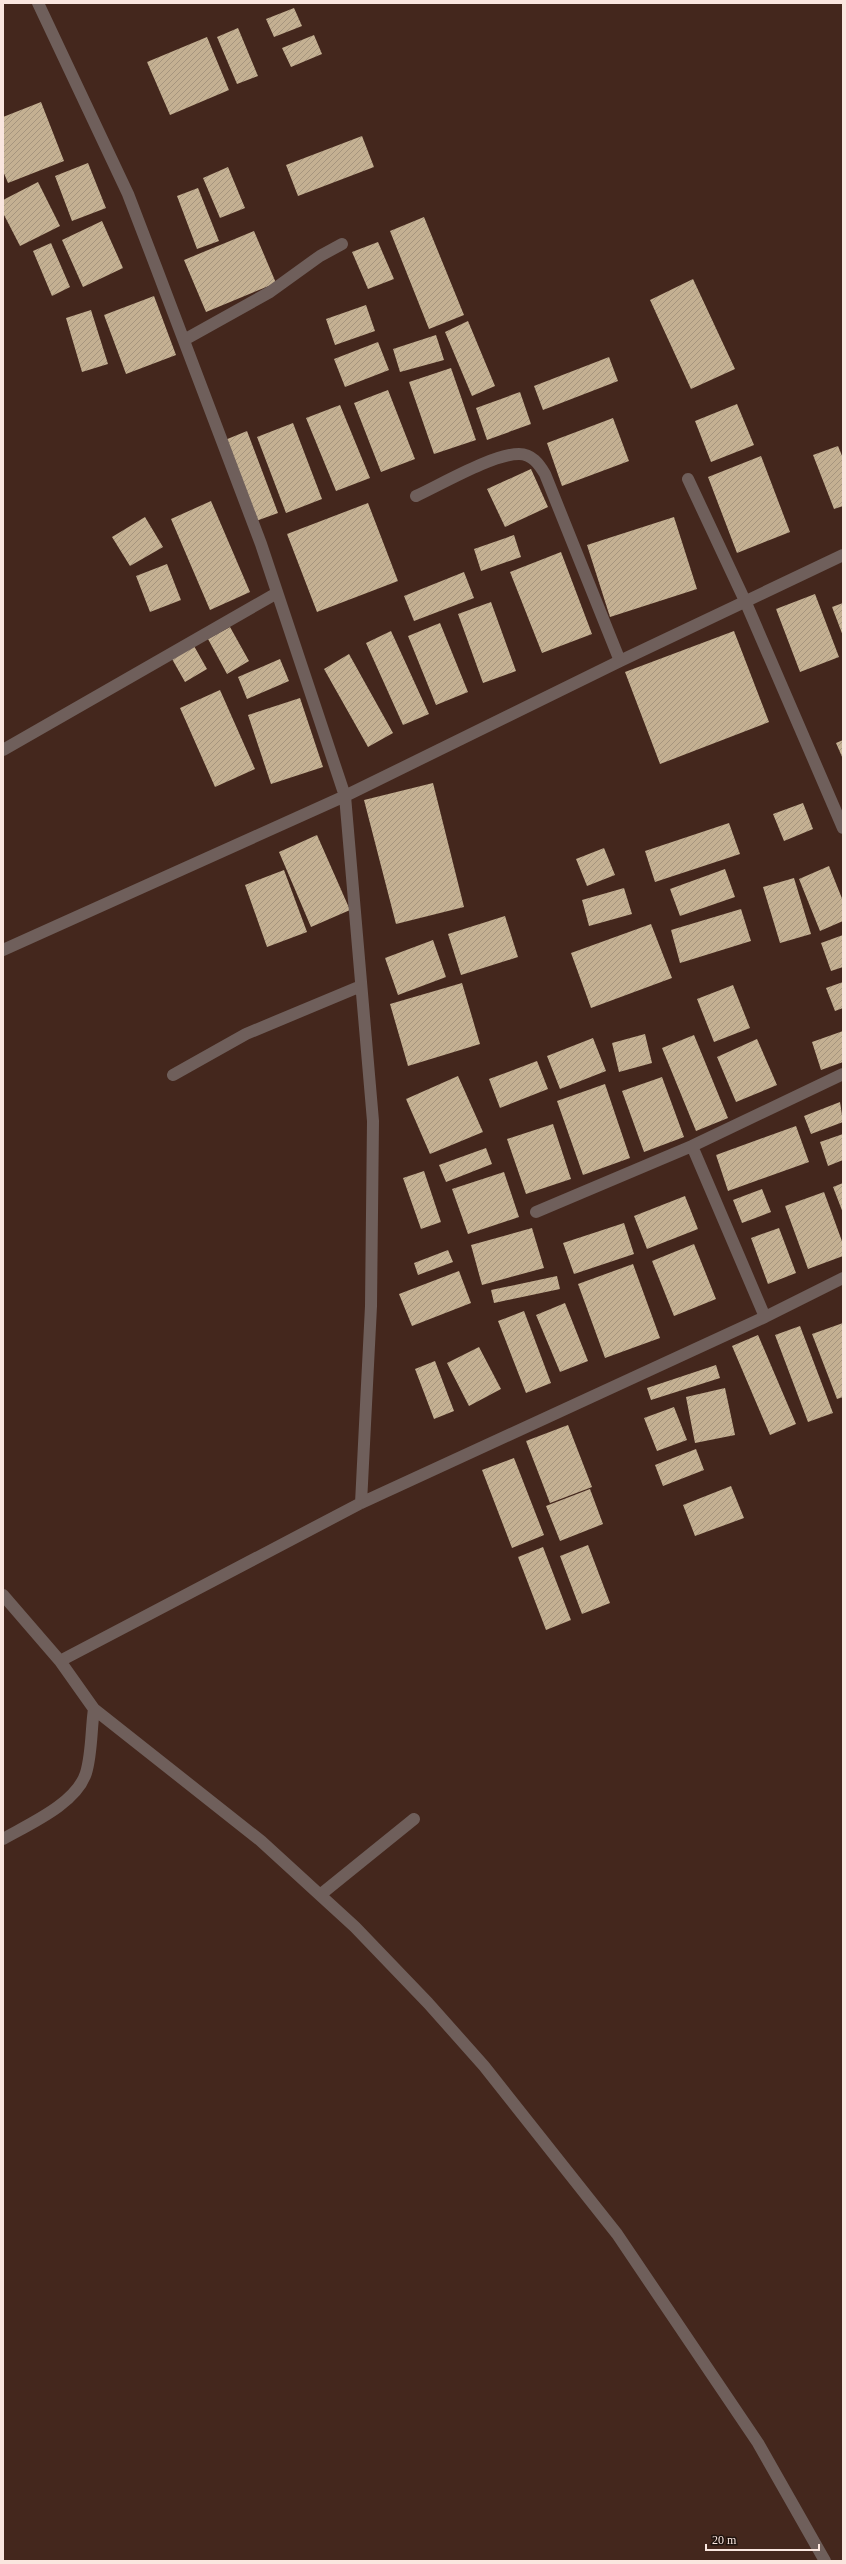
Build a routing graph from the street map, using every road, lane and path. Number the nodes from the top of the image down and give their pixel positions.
1 (38, 3) edge
2 (342, 244) dead end
3 (184, 340) junction
4 (688, 479) dead end
5 (416, 496) dead end
6 (843, 555) edge
7 (277, 593) junction
8 (746, 603) junction
9 (620, 661) junction
10 (3, 750) edge
11 (345, 796) junction
12 (843, 828) edge
13 (3, 950) edge
14 (361, 986) junction
15 (843, 1074) edge
16 (173, 1075) dead end
17 (692, 1146) junction
18 (536, 1212) dead end
19 (843, 1278) edge
20 (765, 1317) junction
21 (361, 1503) junction
22 (3, 1595) edge
23 (60, 1661) junction
24 (94, 1709) junction
25 (414, 1819) dead end
26 (3, 1839) edge
27 (320, 1895) junction
28 (825, 2561) edge

1 - 3 street
2 - 3 street
3 - 7 street
4 - 8 street
5 - 9 street
6 - 8 street
7 - 10 street
7 - 11 street
8 - 9 street
8 - 12 street
9 - 11 street
11 - 13 street
11 - 14 street
14 - 16 street
14 - 21 street
15 - 17 street
17 - 18 street
17 - 20 street
19 - 20 street
20 - 21 street
21 - 23 street
22 - 23 street
23 - 24 street
24 - 26 street
24 - 27 street
25 - 27 street
27 - 28 street

